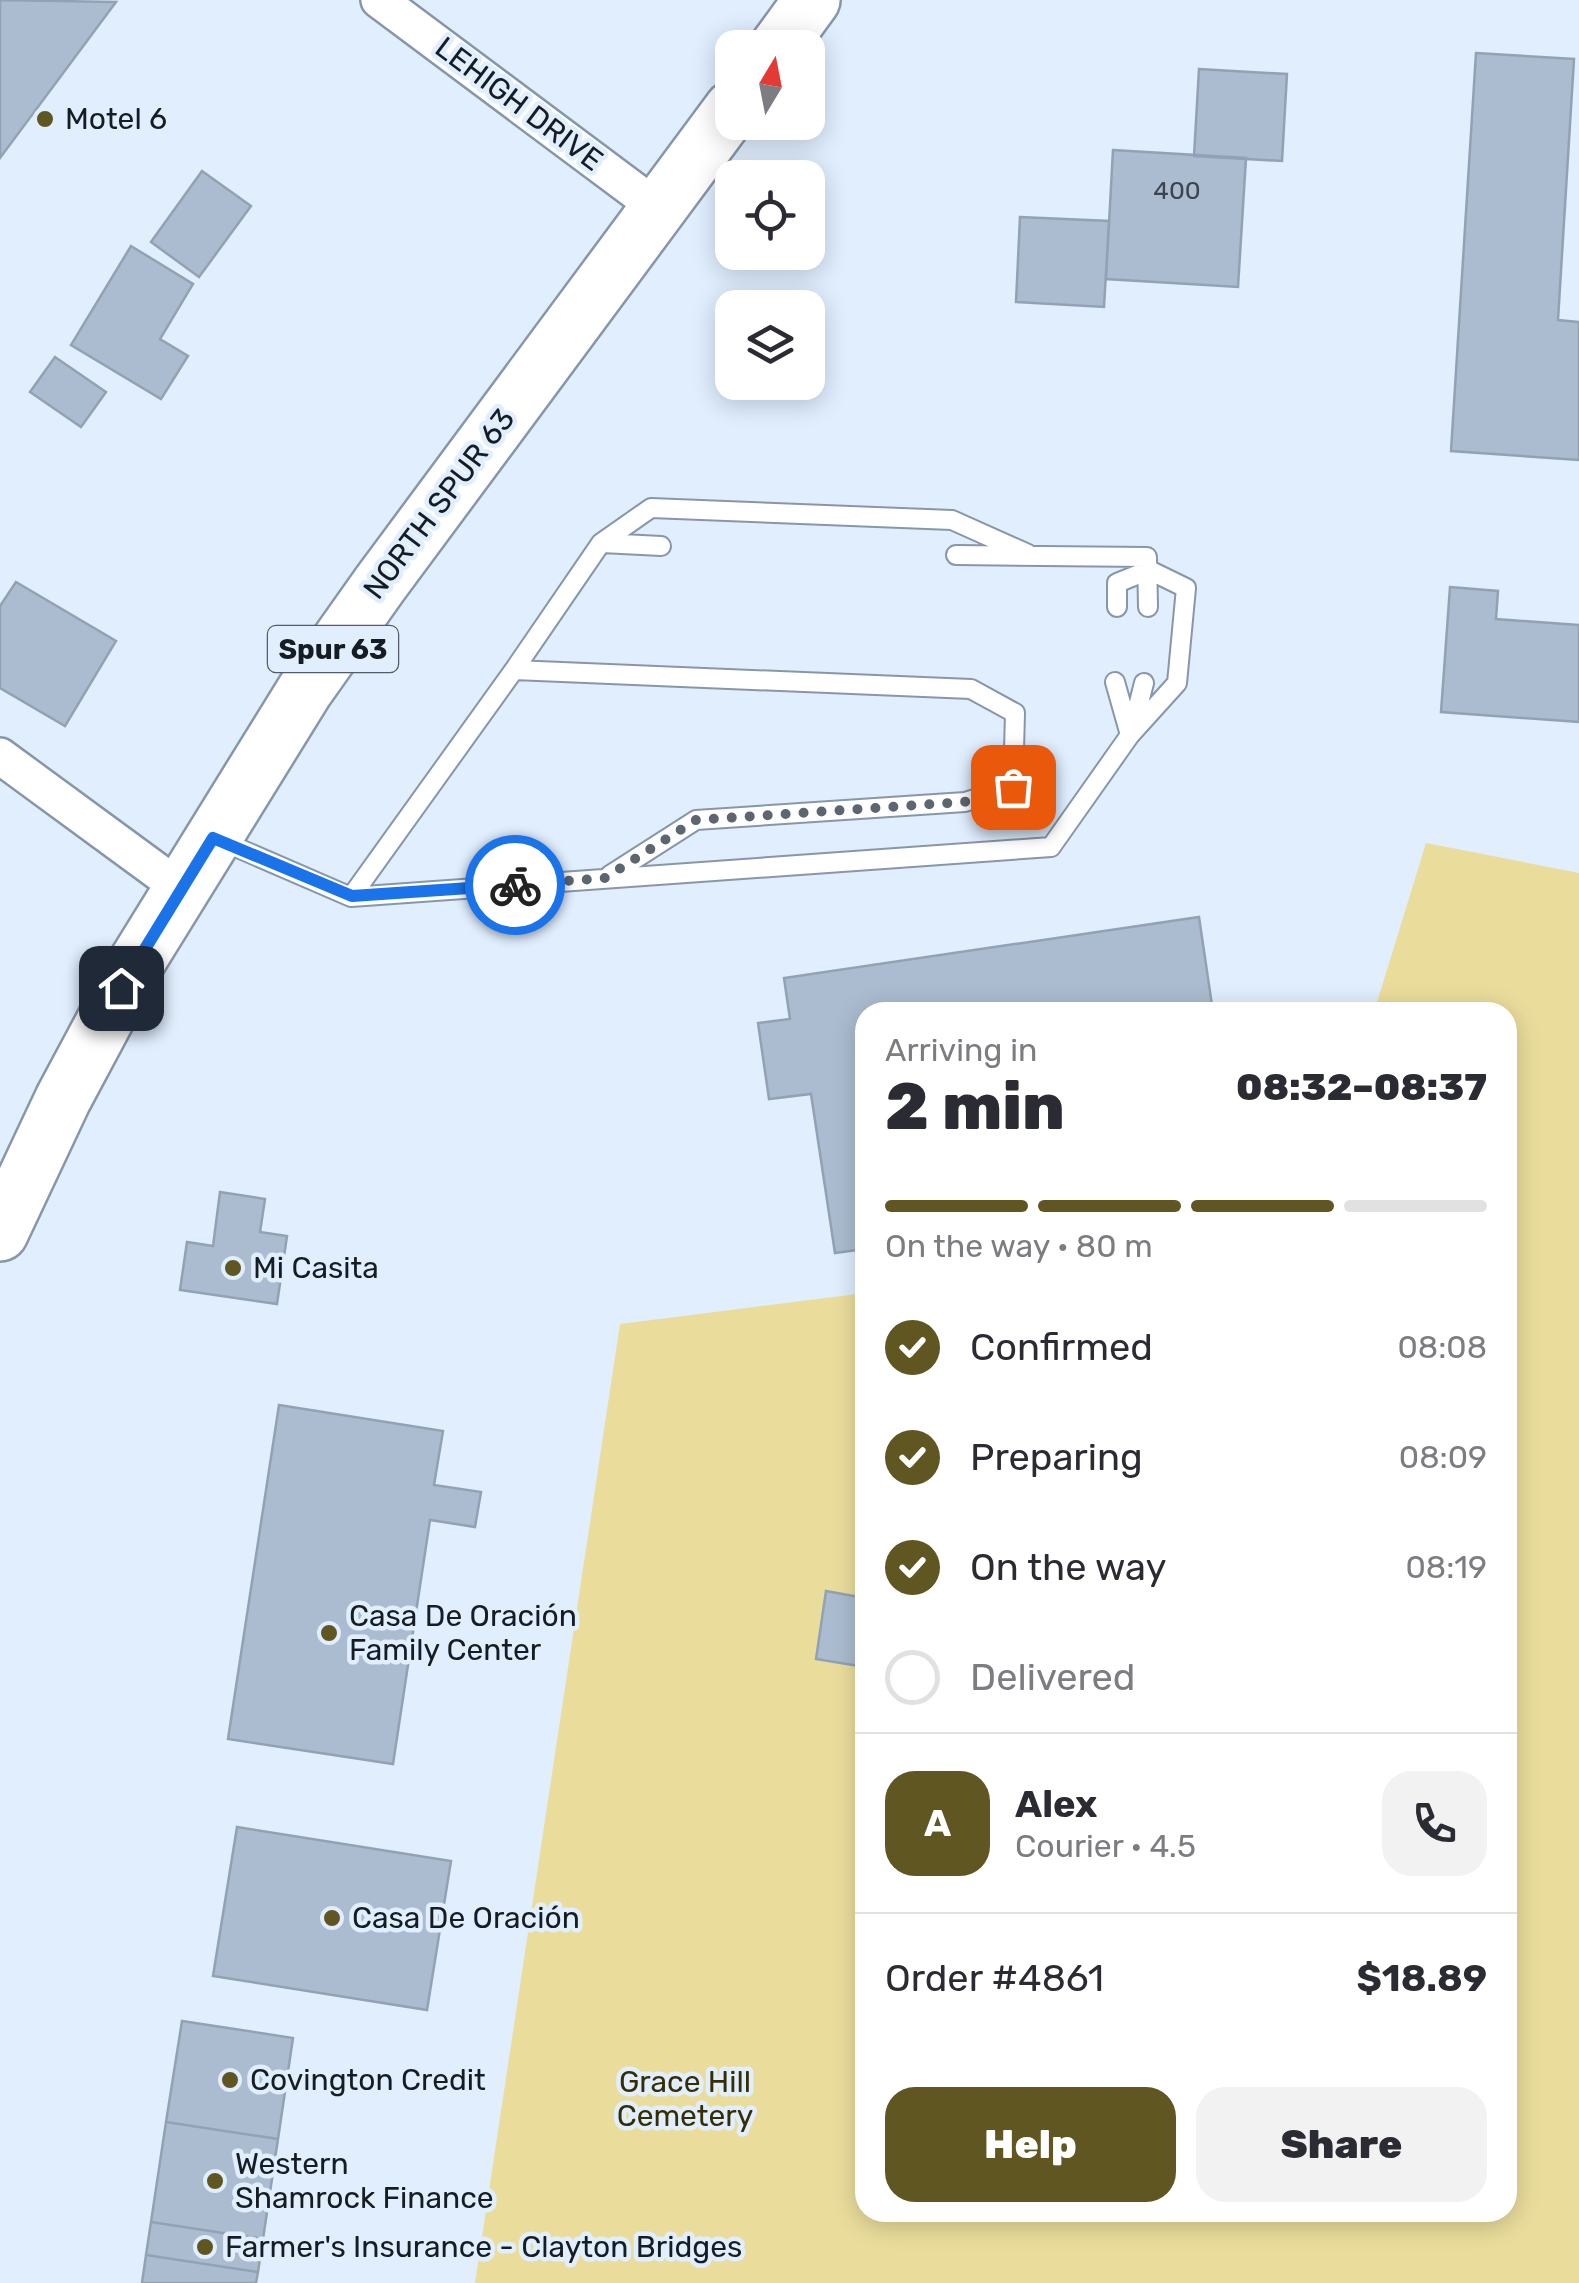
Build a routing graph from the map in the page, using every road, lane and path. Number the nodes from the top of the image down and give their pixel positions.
1 (380, 0) edge
2 (812, 0) edge
3 (790, 30) edge
4 (715, 132) edge
5 (659, 209) junction
6 (601, 543) junction
7 (661, 546) dead end
8 (1028, 554) junction
9 (956, 555) dead end
10 (1149, 570) junction
11 (1116, 607) dead end
12 (1148, 607) dead end
13 (514, 670) junction
14 (1115, 682) dead end
15 (1144, 683) dead end
16 (1130, 736) junction
17 (0, 756) edge
18 (213, 838) junction
19 (605, 878) junction
20 (180, 888) junction
21 (352, 896) junction
22 (0, 1233) edge

1 - 5 street, LEHIGH DRIVE
2 - 3 main road
4 - 5 main road, NORTH SPUR 63 / Spur 63
5 - 18 main road, NORTH SPUR 63 / Spur 63
6 - 7 lane
6 - 8 lane
6 - 13 lane
8 - 9 lane
8 - 10 lane
10 - 11 lane
10 - 12 lane
10 - 16 lane
13 - 19 lane
13 - 21 lane
14 - 16 lane
15 - 16 lane
16 - 19 lane
17 - 20 street
18 - 20 main road, NORTH SPUR 63 / Spur 63
18 - 21 lane
19 - 21 lane
20 - 22 main road, NORTH SPUR 63 / Spur 63

